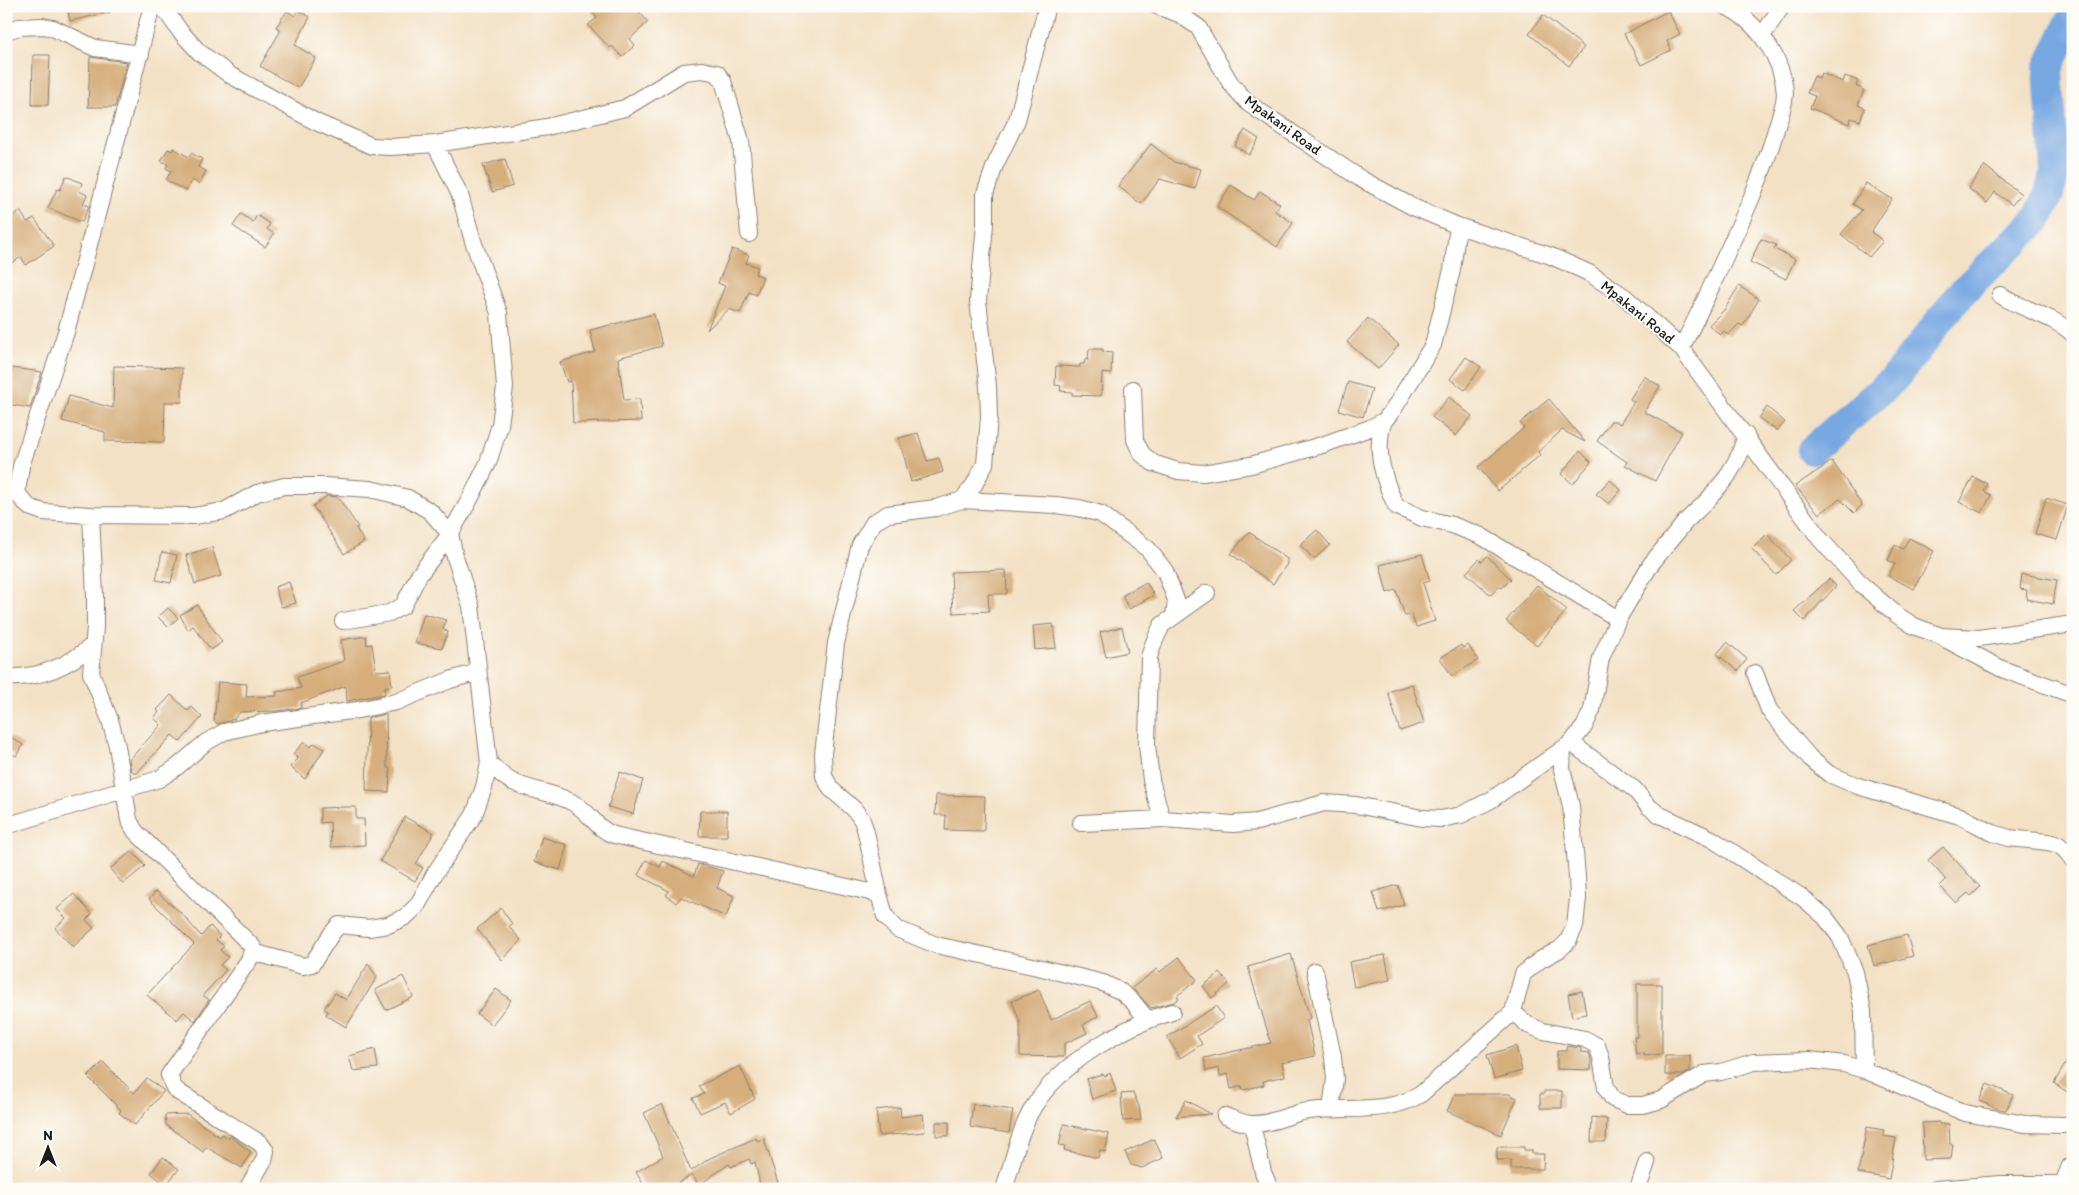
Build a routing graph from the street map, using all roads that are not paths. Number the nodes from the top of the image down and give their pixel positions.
1 (152, 6) edge
2 (162, 6) edge
3 (1046, 6) edge
4 (1157, 6) edge
5 (1192, 6) edge
6 (1725, 6) edge
7 (1782, 6) edge
8 (1198, 27) junction
9 (6, 31) edge
10 (1762, 36) junction
11 (141, 54) junction
12 (435, 144) junction
13 (1458, 226) junction
14 (749, 234) dead end
15 (2000, 295) dead end
16 (2073, 334) edge
17 (1681, 348) junction
18 (1133, 388) dead end
19 (1384, 421) junction
20 (1746, 435) junction
21 (12, 493) edge
22 (962, 500) junction
23 (91, 515) junction
24 (450, 534) junction
25 (1207, 593) dead end
26 (1174, 616) junction
27 (1618, 619) junction
28 (343, 620) dead end
29 (2073, 624) edge
30 (1941, 636) junction
31 (93, 645) junction
32 (478, 672) junction
33 (1755, 673) dead end
34 (6, 677) edge
35 (2073, 695) edge
36 (1567, 746) junction
37 (490, 763) junction
38 (124, 790) junction
39 (1162, 819) junction
40 (1081, 823) dead end
41 (6, 826) edge
42 (2073, 860) edge
43 (878, 894) junction
44 (253, 952) junction
45 (1315, 971) dead end
46 (1172, 1012) dead end
47 (1513, 1012) junction
48 (1147, 1019) junction
49 (1864, 1070) junction
50 (1331, 1109) junction
51 (1224, 1116) dead end
52 (2073, 1122) edge
53 (1252, 1125) junction
54 (1647, 1162) dead end
55 (2068, 1181) edge
56 (247, 1189) edge
57 (1004, 1189) edge
58 (1270, 1189) edge
59 (1638, 1189) edge
60 (1936, 1189) edge

1 - 11 street
2 - 12 street
3 - 22 street
4 - 8 street, Mpakani Road
5 - 8 street
6 - 10 street
7 - 10 street
8 - 13 street, Mpakani Road
9 - 11 street
10 - 17 street
11 - 21 street
12 - 14 street
12 - 24 street
13 - 17 street, Mpakani Road
13 - 19 street
15 - 16 street
17 - 20 street, Mpakani Road
18 - 19 street
19 - 27 street
20 - 27 street
20 - 30 street, Mpakani Road
21 - 23 street
22 - 26 street
22 - 43 street
23 - 24 street
23 - 31 street
24 - 28 street
24 - 32 street
25 - 26 street
26 - 39 street
27 - 36 street
29 - 30 street, Mpakani Road
30 - 35 street
31 - 34 street
31 - 38 street
32 - 37 street
32 - 38 street
33 - 42 street
36 - 39 street
36 - 47 street
36 - 49 street
37 - 43 street
37 - 44 street
38 - 41 street
38 - 44 street
39 - 40 street
43 - 48 street
44 - 56 street
45 - 50 street
46 - 48 street
47 - 49 street
47 - 50 street
48 - 57 street
49 - 52 street
50 - 53 street
51 - 53 street
53 - 58 street
54 - 59 street
55 - 60 street

